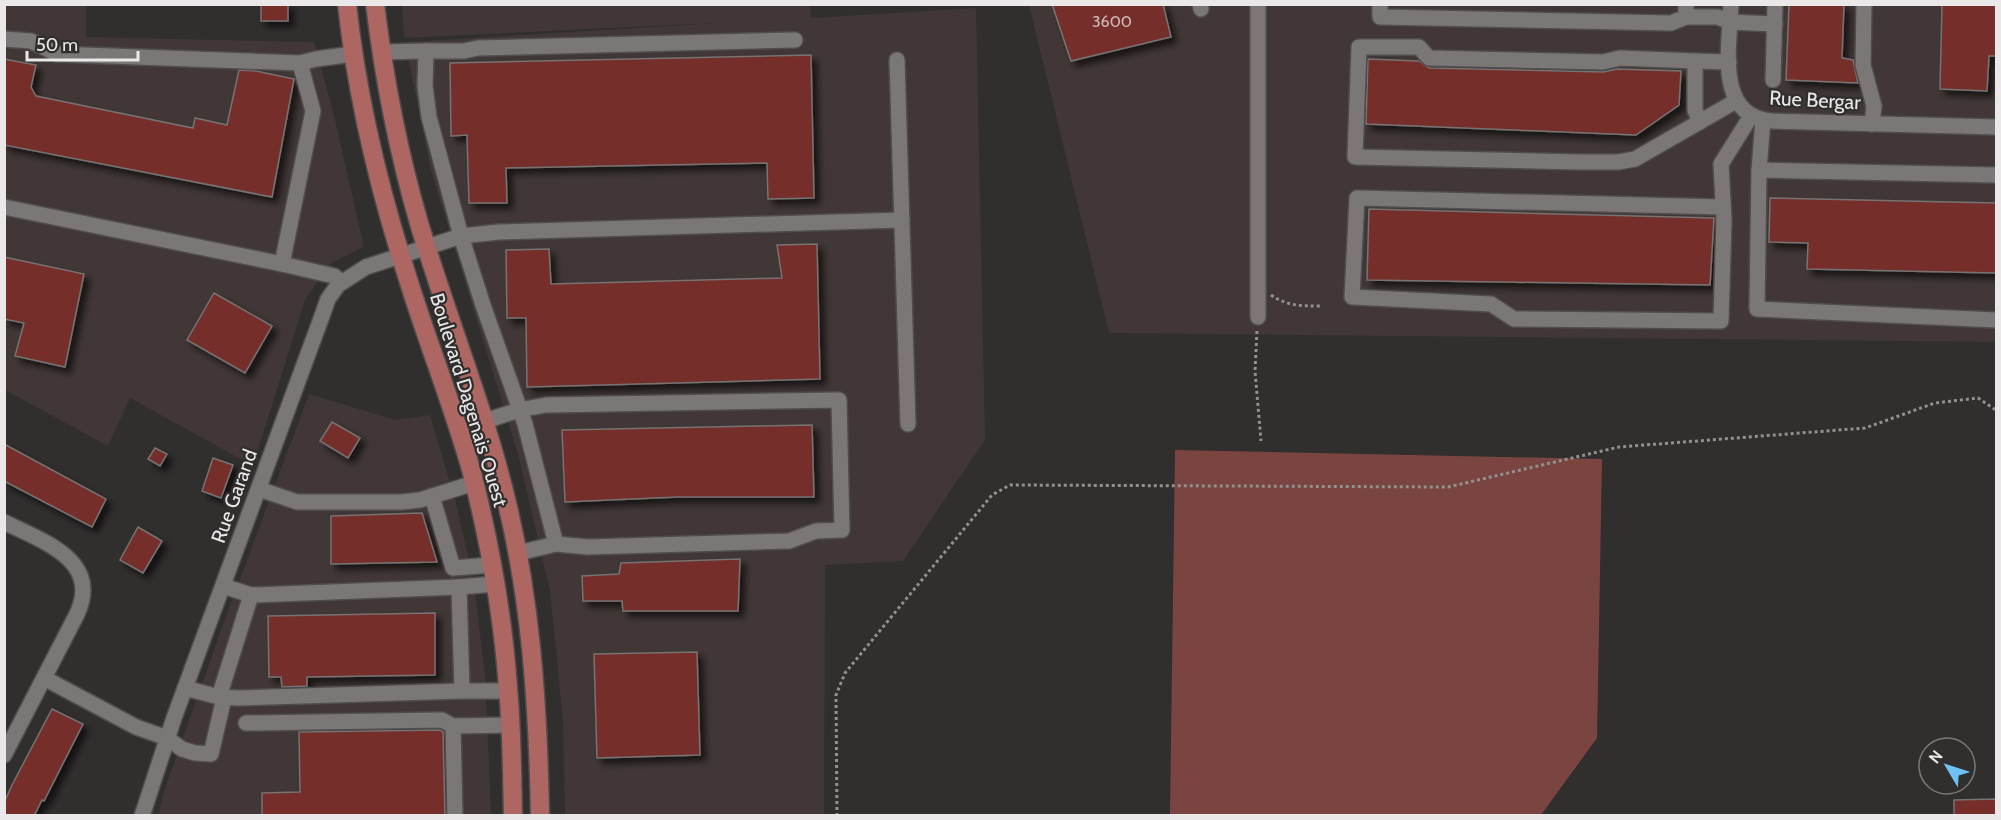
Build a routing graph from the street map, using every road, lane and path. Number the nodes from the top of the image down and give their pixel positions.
1 (347, 4) edge
2 (375, 4) edge
3 (1258, 4) edge
4 (1380, 4) edge
5 (1731, 4) edge
6 (1775, 4) edge
7 (1864, 4) edge
8 (1686, 11) edge
9 (1730, 22) junction
10 (1774, 24) junction
11 (4, 39) edge
12 (795, 40) dead end
13 (426, 51) junction
14 (381, 52) junction
15 (353, 54) junction
16 (897, 60) dead end
17 (1695, 61) junction
18 (1729, 62) junction
19 (300, 63) junction
20 (1773, 80) dead end
21 (1736, 101) junction
22 (1757, 118) junction
23 (1700, 122) junction
24 (1872, 124) junction
25 (1996, 127) edge
26 (1759, 170) junction
27 (1996, 175) edge
28 (4, 207) edge
29 (1723, 207) junction
30 (902, 220) junction
31 (461, 236) junction
32 (427, 248) junction
33 (400, 256) junction
34 (282, 264) junction
35 (341, 282) junction
36 (1257, 285) junction
37 (1320, 306) dead end
38 (1258, 317) joint
39 (1996, 320) edge
40 (519, 410) junction
41 (1996, 410) edge
42 (485, 421) junction
43 (908, 424) dead end
44 (1261, 441) dead end
45 (474, 483) junction
46 (259, 489) junction
47 (432, 496) junction
48 (4, 522) edge
49 (556, 544) junction
50 (518, 553) junction
51 (492, 564) junction
52 (496, 584) junction
53 (223, 586) junction
54 (459, 587) junction
55 (251, 595) junction
56 (44, 678) junction
57 (185, 688) junction
58 (462, 691) junction
59 (509, 691) junction
60 (222, 697) junction
61 (246, 723) dead end
62 (510, 725) junction
63 (453, 726) junction
64 (167, 738) junction
65 (4, 754) edge
66 (142, 816) edge
67 (455, 816) edge
68 (513, 816) edge
69 (540, 816) edge
70 (837, 816) edge

1 - 15 main road, Boulevard Dagenais Ouest
2 - 14 main road, Boulevard Dagenais Ouest
3 - 36 street
4 - 8 street
5 - 9 street
6 - 10 street
7 - 24 street
8 - 9 street
9 - 10 street
9 - 18 street
10 - 20 street
11 - 19 street
12 - 13 street
13 - 14 street
13 - 31 street
14 - 32 main road, Boulevard Dagenais Ouest
15 - 19 street
15 - 33 main road, Boulevard Dagenais Ouest
16 - 30 street
17 - 18 street
17 - 23 street
17 - 23 street
18 - 21 street
19 - 34 street
21 - 22 street, Rue Bergar
21 - 23 street
22 - 24 street, Rue Bergar
22 - 26 street
22 - 29 street
24 - 25 street, Rue Bergar
26 - 27 street
26 - 39 street
28 - 34 street
29 - 29 street
30 - 31 street, Rue Garand
30 - 43 street
31 - 32 street, Rue Garand
31 - 40 street
32 - 33 street, Rue Garand
32 - 42 main road, Boulevard Dagenais Ouest
33 - 35 street, Rue Garand
33 - 45 main road, Boulevard Dagenais Ouest
34 - 35 street
35 - 46 street, Rue Garand
36 - 37 path
36 - 38 street
38 - 44 path
40 - 42 street
40 - 49 street
40 - 49 street
41 - 70 path
42 - 50 main road, Boulevard Dagenais Ouest
45 - 47 street
45 - 51 main road, Boulevard Dagenais Ouest
46 - 47 street
46 - 53 street, Rue Garand
47 - 51 street
48 - 56 street
49 - 50 street
50 - 69 main road, Boulevard Dagenais Ouest
51 - 52 main road, Boulevard Dagenais Ouest
52 - 54 street
52 - 59 main road, Boulevard Dagenais Ouest
53 - 55 street
53 - 57 street, Rue Garand
54 - 55 street
54 - 58 street
55 - 60 street
56 - 64 street
56 - 65 street
57 - 60 street
57 - 64 street, Rue Garand
58 - 59 street
58 - 60 street
59 - 62 main road, Boulevard Dagenais Ouest
60 - 64 street
61 - 63 street
62 - 63 street
62 - 68 main road, Boulevard Dagenais Ouest
63 - 67 street
64 - 66 street, Rue Garand

